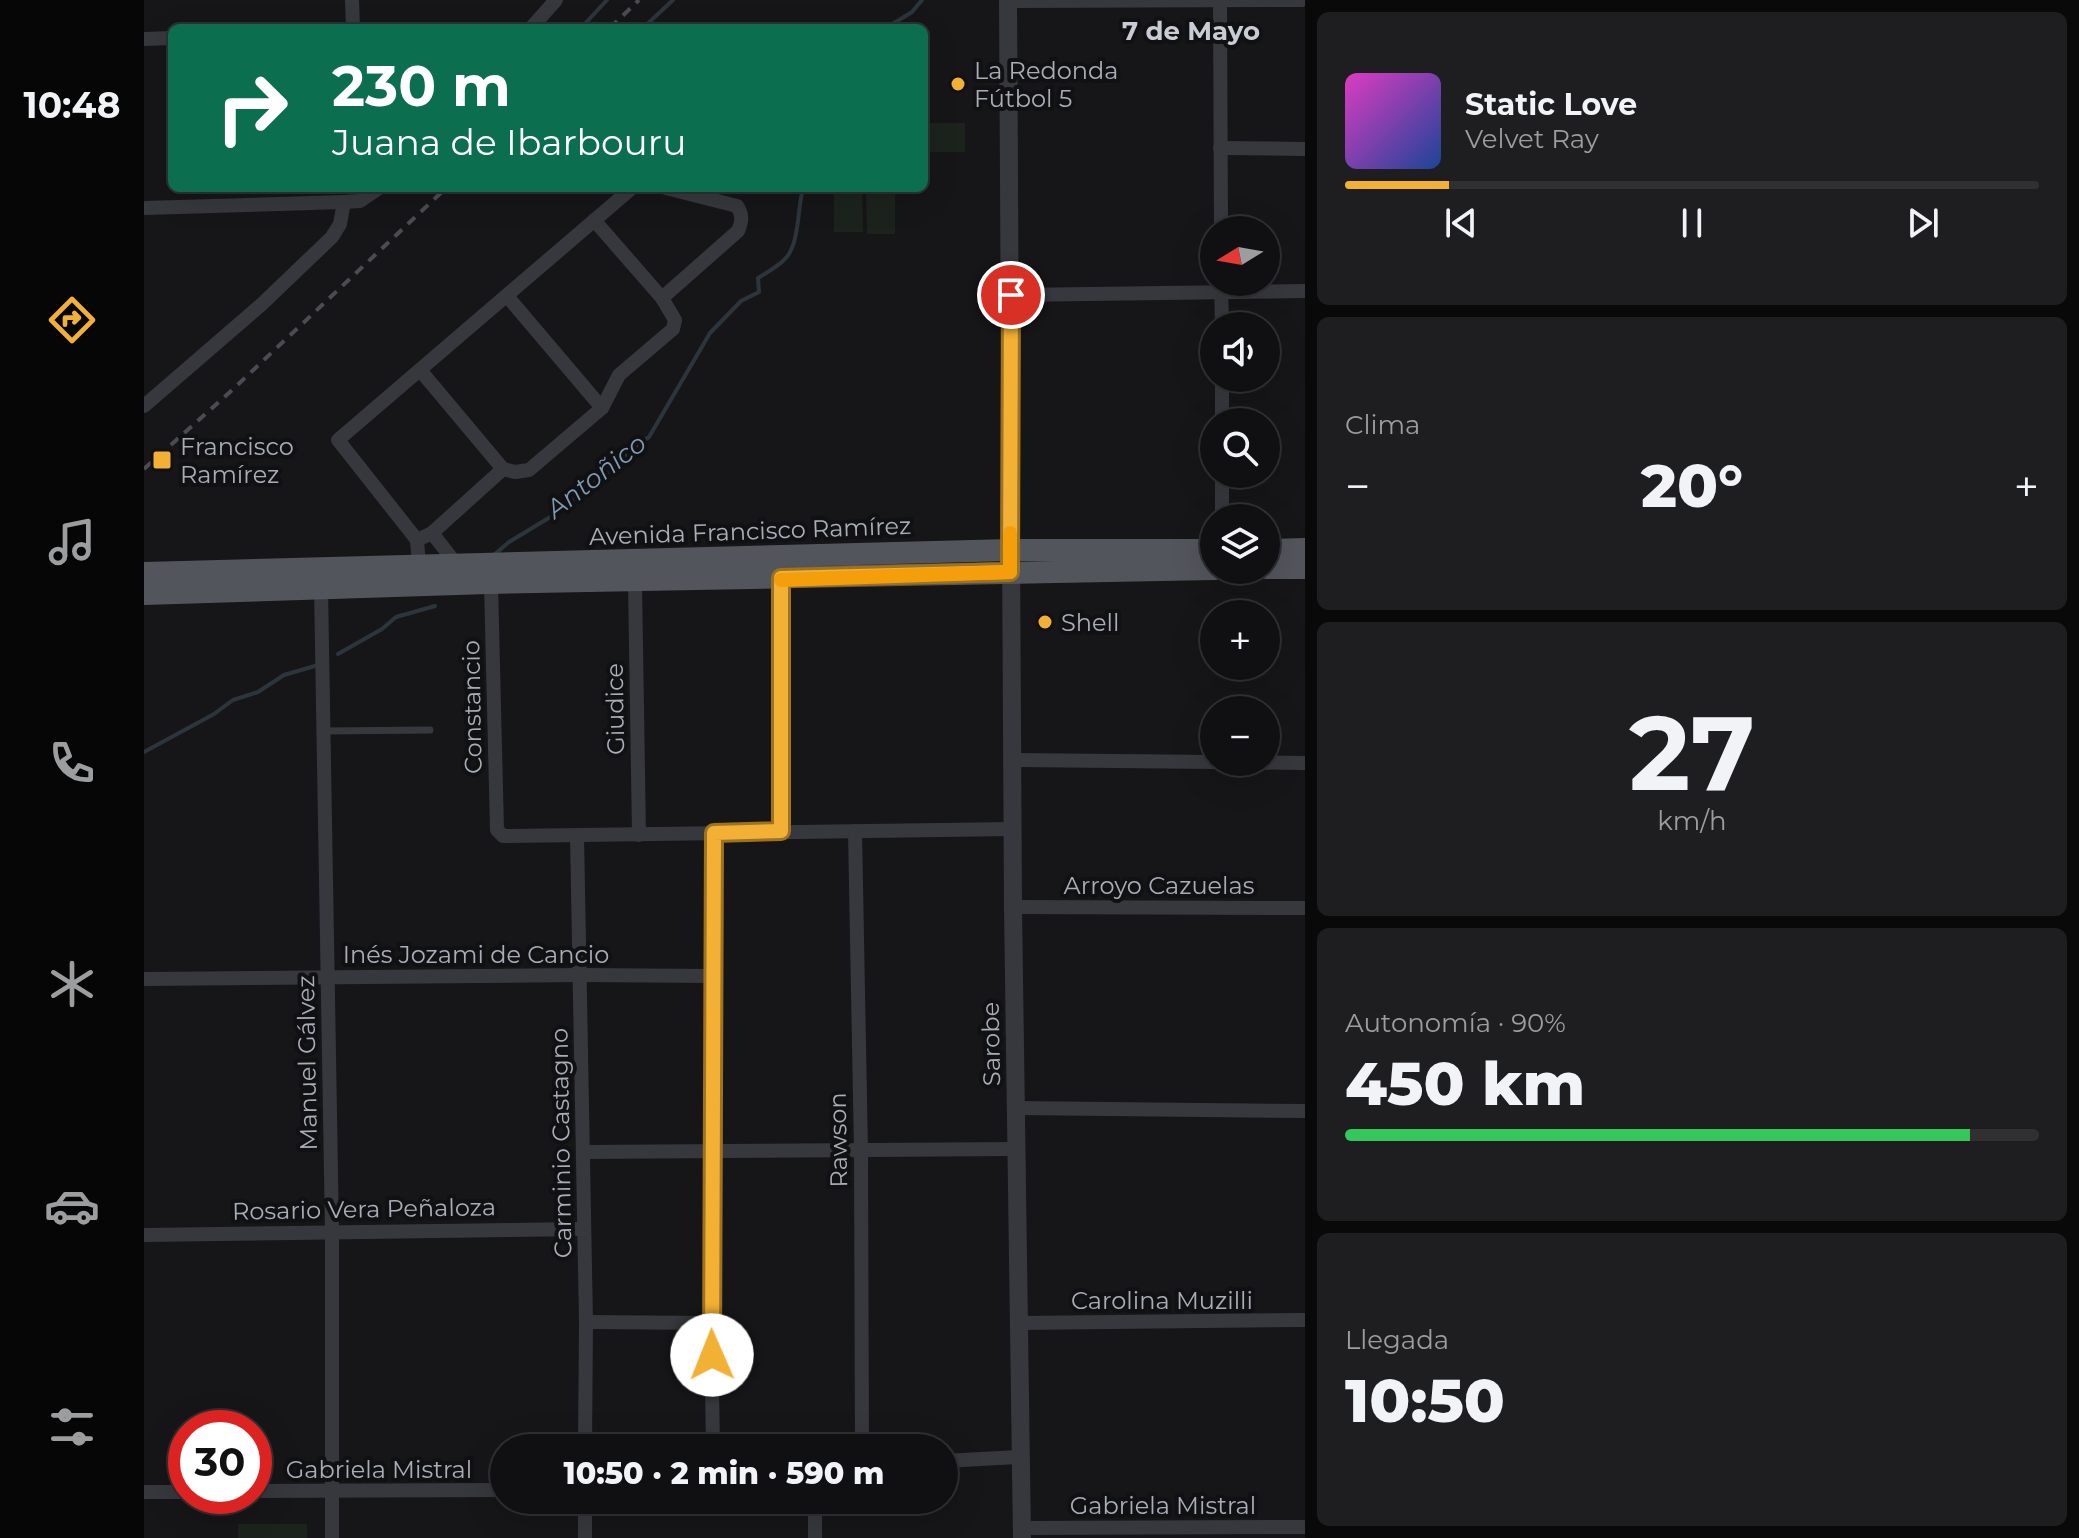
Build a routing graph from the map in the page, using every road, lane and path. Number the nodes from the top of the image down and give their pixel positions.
1 (352, 0) edge
2 (556, 0) edge
3 (1008, 0) edge
4 (1220, 0) edge
5 (1302, 0) edge
6 (353, 24) edge
7 (535, 24) edge
8 (168, 38) edge
9 (144, 39) edge
10 (1220, 148) junction
11 (1305, 149) edge
12 (627, 192) edge
13 (685, 192) edge
14 (360, 194) edge
15 (344, 202) junction
16 (144, 208) edge
17 (1221, 216) edge
18 (594, 220) junction
19 (1200, 287) edge
20 (1280, 290) edge
21 (1305, 291) edge
22 (1011, 295) junction
23 (507, 296) junction
24 (662, 298) junction
25 (420, 370) junction
26 (144, 406) edge
27 (602, 408) junction
28 (503, 469) junction
29 (432, 533) junction
30 (417, 540) junction
31 (1305, 549) edge
32 (1280, 550) edge
33 (1200, 551) edge
34 (1010, 561) junction
35 (419, 565) junction
36 (457, 565) junction
37 (1200, 568) edge
38 (1280, 568) edge
39 (1305, 568) edge
40 (144, 573) edge
41 (781, 578) junction
42 (635, 582) junction
43 (491, 583) junction
44 (321, 588) junction
45 (144, 594) edge
46 (430, 730) dead end
47 (324, 731) junction
48 (1011, 760) junction
49 (1200, 762) edge
50 (1280, 763) edge
51 (1305, 763) edge
52 (1012, 829) junction
53 (781, 831) junction
54 (855, 831) junction
55 (714, 833) junction
56 (639, 835) junction
57 (577, 836) junction
58 (1013, 907) junction
59 (1305, 908) edge
60 (580, 975) junction
61 (712, 976) junction
62 (328, 977) junction
63 (144, 979) edge
64 (1016, 1108) junction
65 (1305, 1111) edge
66 (1015, 1149) junction
67 (861, 1151) junction
68 (583, 1152) junction
69 (712, 1152) junction
70 (584, 1229) junction
71 (332, 1231) junction
72 (144, 1235) edge
73 (1305, 1320) edge
74 (586, 1322) junction
75 (711, 1323) junction
76 (1019, 1323) junction
77 (585, 1434) edge
78 (713, 1434) edge
79 (862, 1434) edge
80 (1020, 1457) junction
81 (958, 1460) edge
82 (490, 1490) edge
83 (272, 1491) edge
84 (331, 1491) junction
85 (144, 1492) edge
86 (168, 1492) edge
87 (585, 1514) edge
88 (815, 1514) edge
89 (1305, 1527) edge
90 (1022, 1533) edge
91 (332, 1538) edge
92 (585, 1538) edge
93 (815, 1538) edge

1 - 6 street
2 - 7 street
3 - 4 street
3 - 22 street, Sarobe
4 - 5 street
4 - 10 street
8 - 9 street
10 - 11 street
10 - 17 street
12 - 18 street
13 - 24 street
14 - 15 street
15 - 16 street
15 - 26 street
18 - 23 street
18 - 24 street
19 - 22 street
20 - 21 street
22 - 34 street, Sarobe
23 - 25 street
23 - 27 street
24 - 27 street
25 - 28 street
25 - 30 street
27 - 28 street
28 - 29 street
29 - 30 street
29 - 36 street
30 - 35 street
31 - 32 main road
33 - 34 main road, Avenida Francisco Ramírez
34 - 36 main road, Avenida Francisco Ramírez
34 - 37 main road, Avenida Francisco Ramírez
34 - 41 main road, Avenida Francisco Ramírez
34 - 48 street, Sarobe
35 - 36 main road, Avenida Francisco Ramírez
35 - 40 main road, Avenida Francisco Ramírez
38 - 39 main road
41 - 42 main road, Avenida Francisco Ramírez
41 - 53 street
42 - 43 main road, Avenida Francisco Ramírez
42 - 56 street, Giudice
43 - 44 main road, Avenida Francisco Ramírez
43 - 57 street, Constancio
44 - 45 main road, Avenida Francisco Ramírez
44 - 47 street, Manuel Gálvez
46 - 47 lane
47 - 62 street, Manuel Gálvez
48 - 49 street
48 - 52 street, Sarobe
50 - 51 street
52 - 54 street
52 - 58 street, Sarobe
53 - 54 street
53 - 55 street
54 - 67 street, Rawson
55 - 56 street
55 - 61 street
56 - 57 street
57 - 60 street, Carminio Castagno
58 - 59 street, Arroyo Cazuelas
58 - 64 street, Sarobe
60 - 61 street, Inés Jozami de Cancio
60 - 62 street, Inés Jozami de Cancio
60 - 68 street, Carminio Castagno
61 - 69 street
62 - 63 street, Inés Jozami de Cancio
62 - 71 street, Manuel Gálvez
64 - 65 street
64 - 66 street, Sarobe
66 - 67 street
66 - 76 street, Sarobe
67 - 69 street
67 - 79 street, Rawson
68 - 69 street
68 - 70 street, Carminio Castagno
69 - 75 street
70 - 71 street, Rosario Vera Peñaloza
70 - 74 street, Carminio Castagno
71 - 72 street, Rosario Vera Peñaloza
71 - 84 street, Manuel Gálvez
73 - 76 street, Carolina Muzilli
74 - 75 street
74 - 77 street, Carminio Castagno
75 - 78 street
76 - 80 street, Sarobe
80 - 81 street
80 - 90 street, Sarobe
82 - 84 street, Gabriela Mistral
83 - 84 street, Gabriela Mistral
84 - 91 street, Manuel Gálvez
85 - 86 street
87 - 92 street
88 - 93 street
89 - 90 street, Gabriela Mistral

